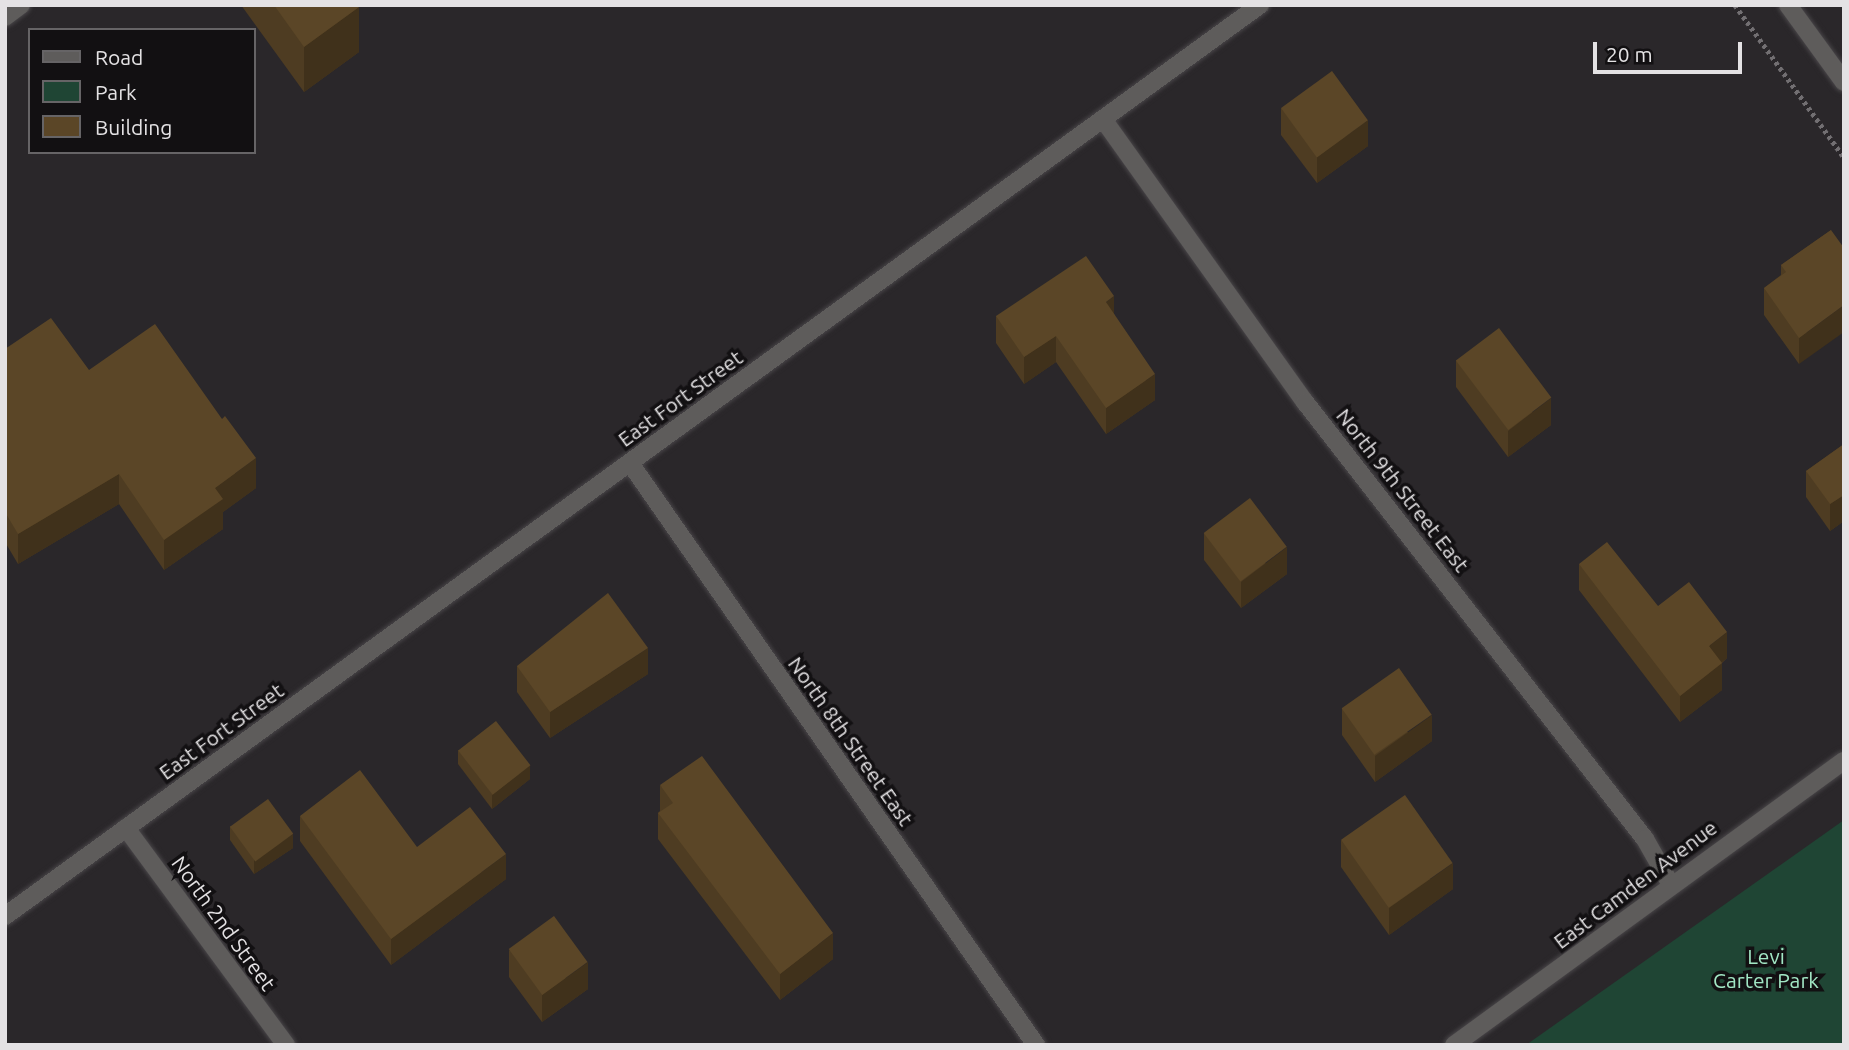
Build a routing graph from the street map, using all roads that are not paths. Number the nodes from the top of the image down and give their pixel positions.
1 (21, 5) edge
2 (1261, 5) edge
3 (1788, 5) edge
4 (5, 17) edge
5 (1844, 82) edge
6 (1103, 119) junction
7 (629, 463) junction
8 (1844, 761) edge
9 (126, 828) junction
10 (1671, 885) junction
11 (5, 916) edge
12 (286, 1045) edge
13 (1036, 1045) edge
14 (1454, 1045) edge

1 - 4 street
2 - 6 street, East Fort Street
3 - 5 street
6 - 7 street, East Fort Street
6 - 10 street, North 9th Street East
7 - 9 street, East Fort Street
7 - 13 street, North 8th Street East
8 - 10 street, East Camden Avenue
9 - 11 street, East Fort Street
9 - 12 street, North 2nd Street
10 - 14 street, East Camden Avenue

